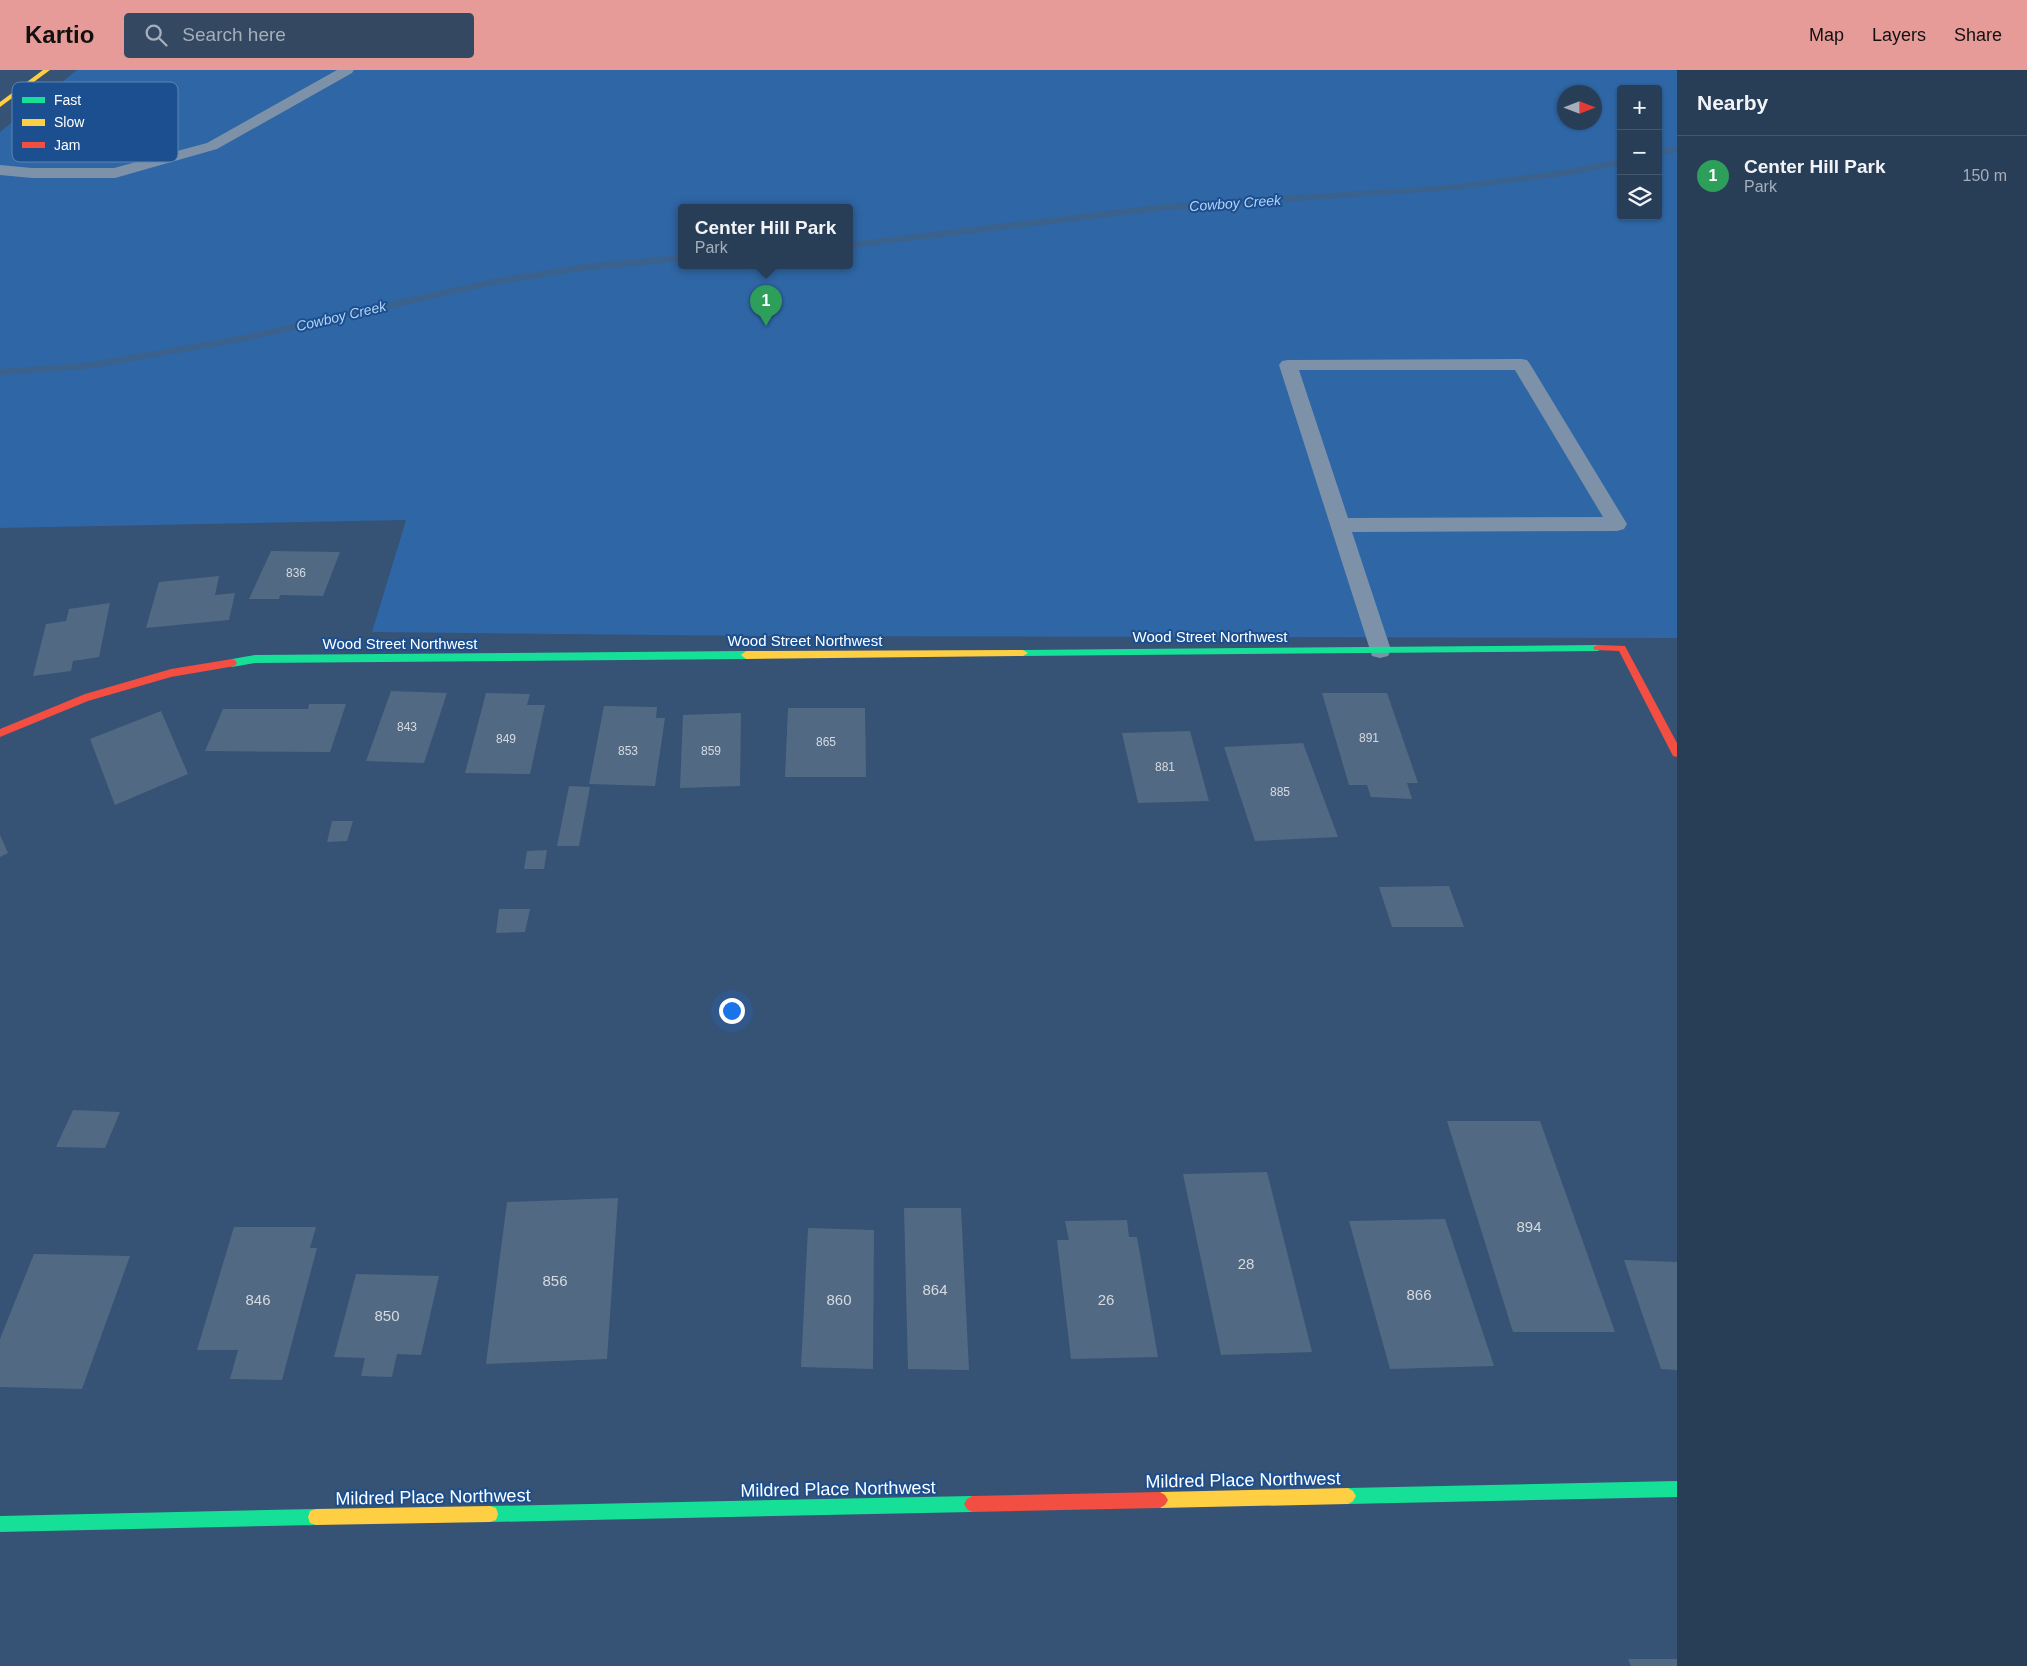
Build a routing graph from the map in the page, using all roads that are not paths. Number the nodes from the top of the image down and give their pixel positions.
1 (47, 70) edge
2 (347, 70) edge
3 (31, 82) edge
4 (12, 96) edge
5 (0, 105) edge
6 (178, 155) edge
7 (155, 162) edge
8 (0, 170) edge
9 (1339, 525) junction
10 (1380, 650) junction
11 (0, 733) edge
12 (1677, 753) edge
13 (1677, 1489) edge
14 (0, 1524) edge

1 - 3 street
2 - 6 lane
4 - 5 street
7 - 8 lane
9 - 9 lane
9 - 10 lane
10 - 11 street, Wood Street Northwest
10 - 12 street, Wood Street Northwest
13 - 14 street, Mildred Place Northwest

